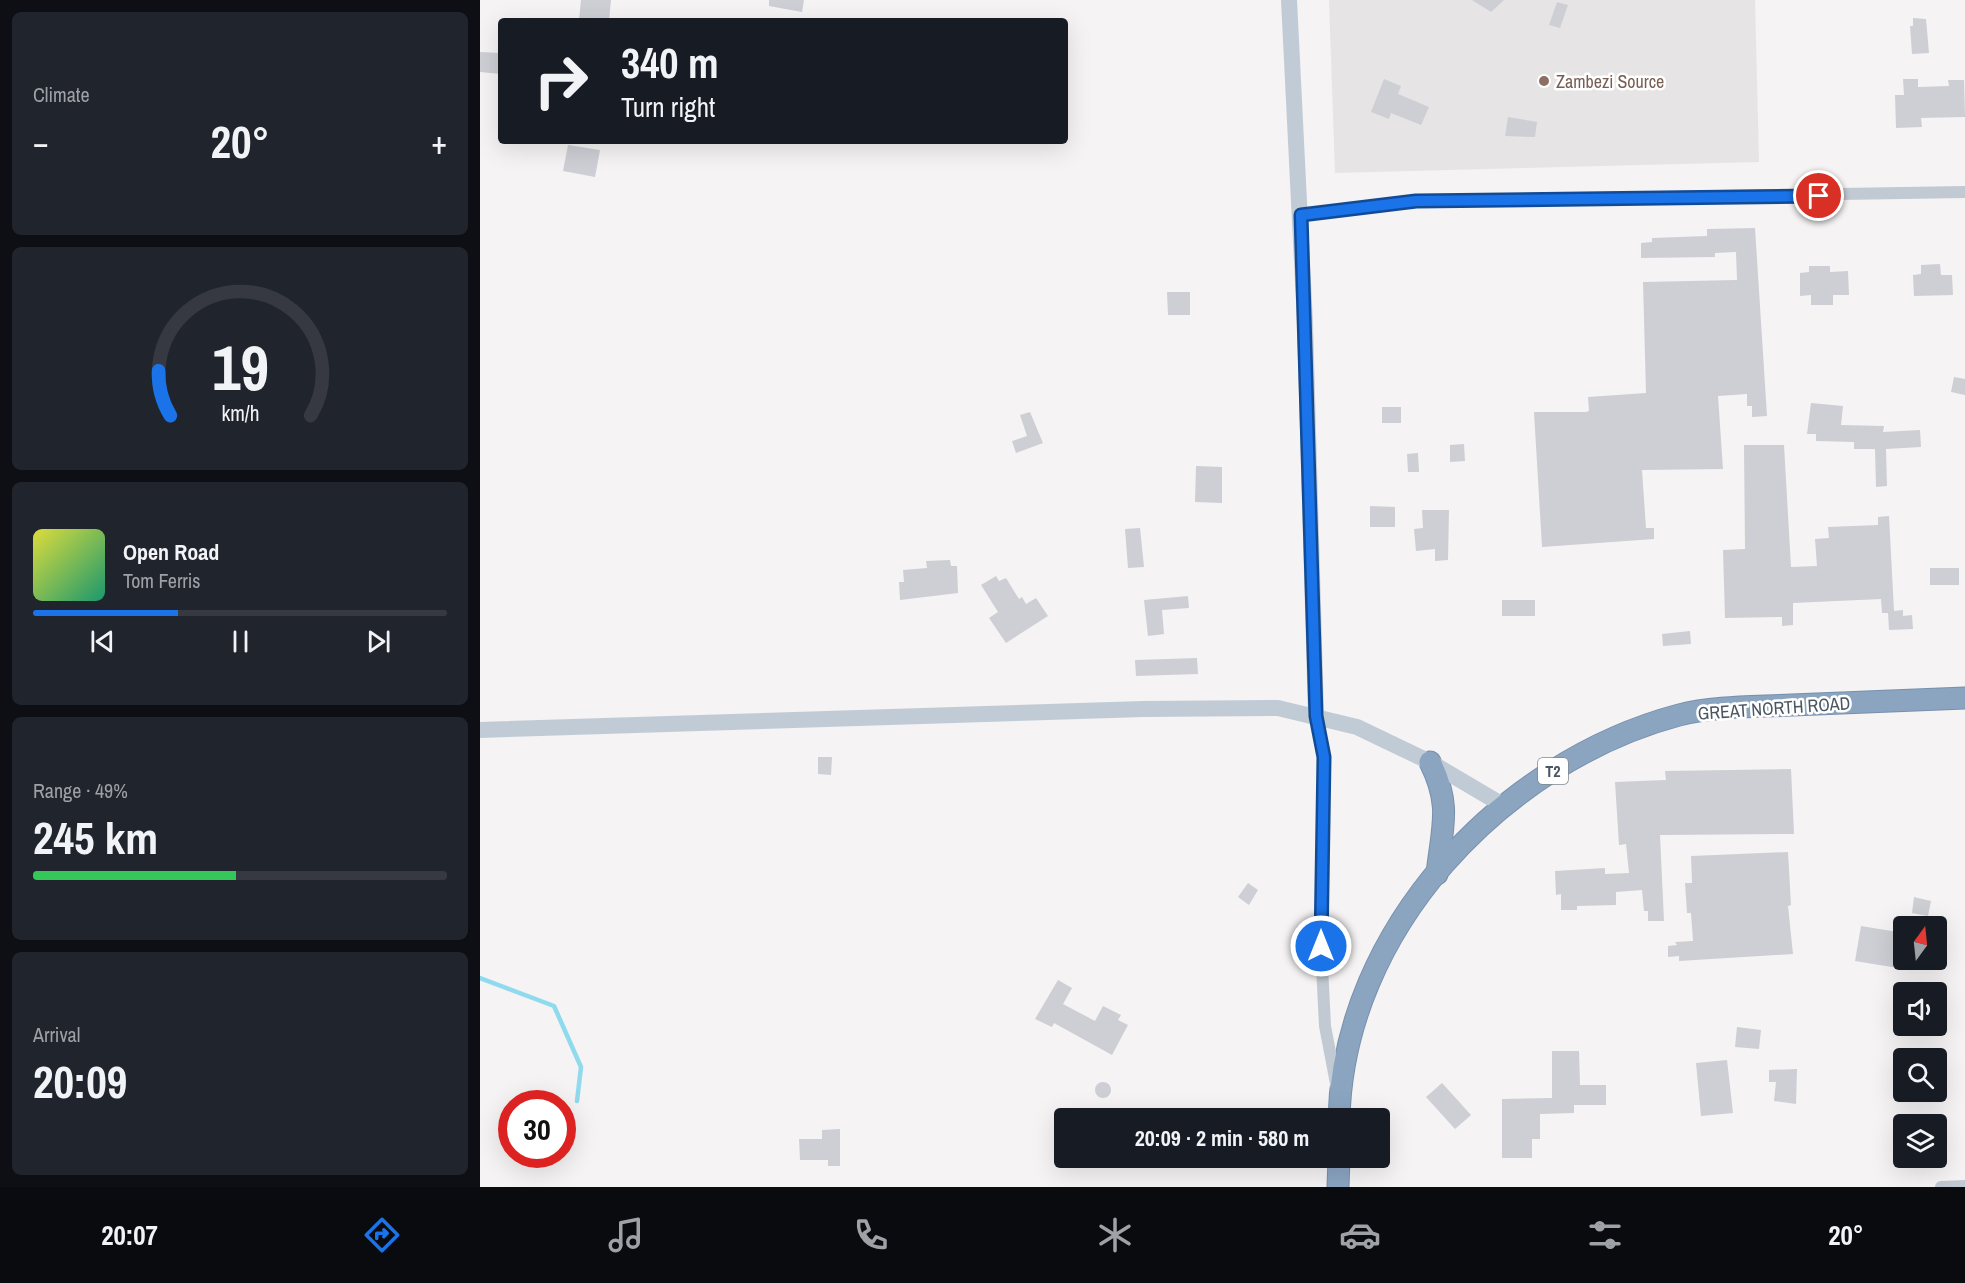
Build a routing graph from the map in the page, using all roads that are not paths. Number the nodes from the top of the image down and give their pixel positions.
1 (1289, 0) edge
2 (1965, 192) edge
3 (1301, 215) junction
4 (1965, 698) edge
5 (1316, 716) junction
6 (480, 730) edge
7 (1430, 762) junction
8 (1506, 807) junction
9 (1437, 874) junction
10 (1340, 1108) edge
11 (1340, 1108) edge
12 (1338, 1168) edge
13 (1965, 1186) edge
14 (1338, 1187) edge
15 (1941, 1187) edge

1 - 3 main road
2 - 3 street
3 - 5 main road
4 - 8 highway, GREAT NORTH ROAD / T2
5 - 6 main road
5 - 7 main road
5 - 10 street
7 - 8 main road
7 - 9 highway
8 - 9 highway, GREAT NORTH ROAD / T2
9 - 11 highway, GREAT NORTH ROAD / T2
12 - 14 highway
13 - 15 street

